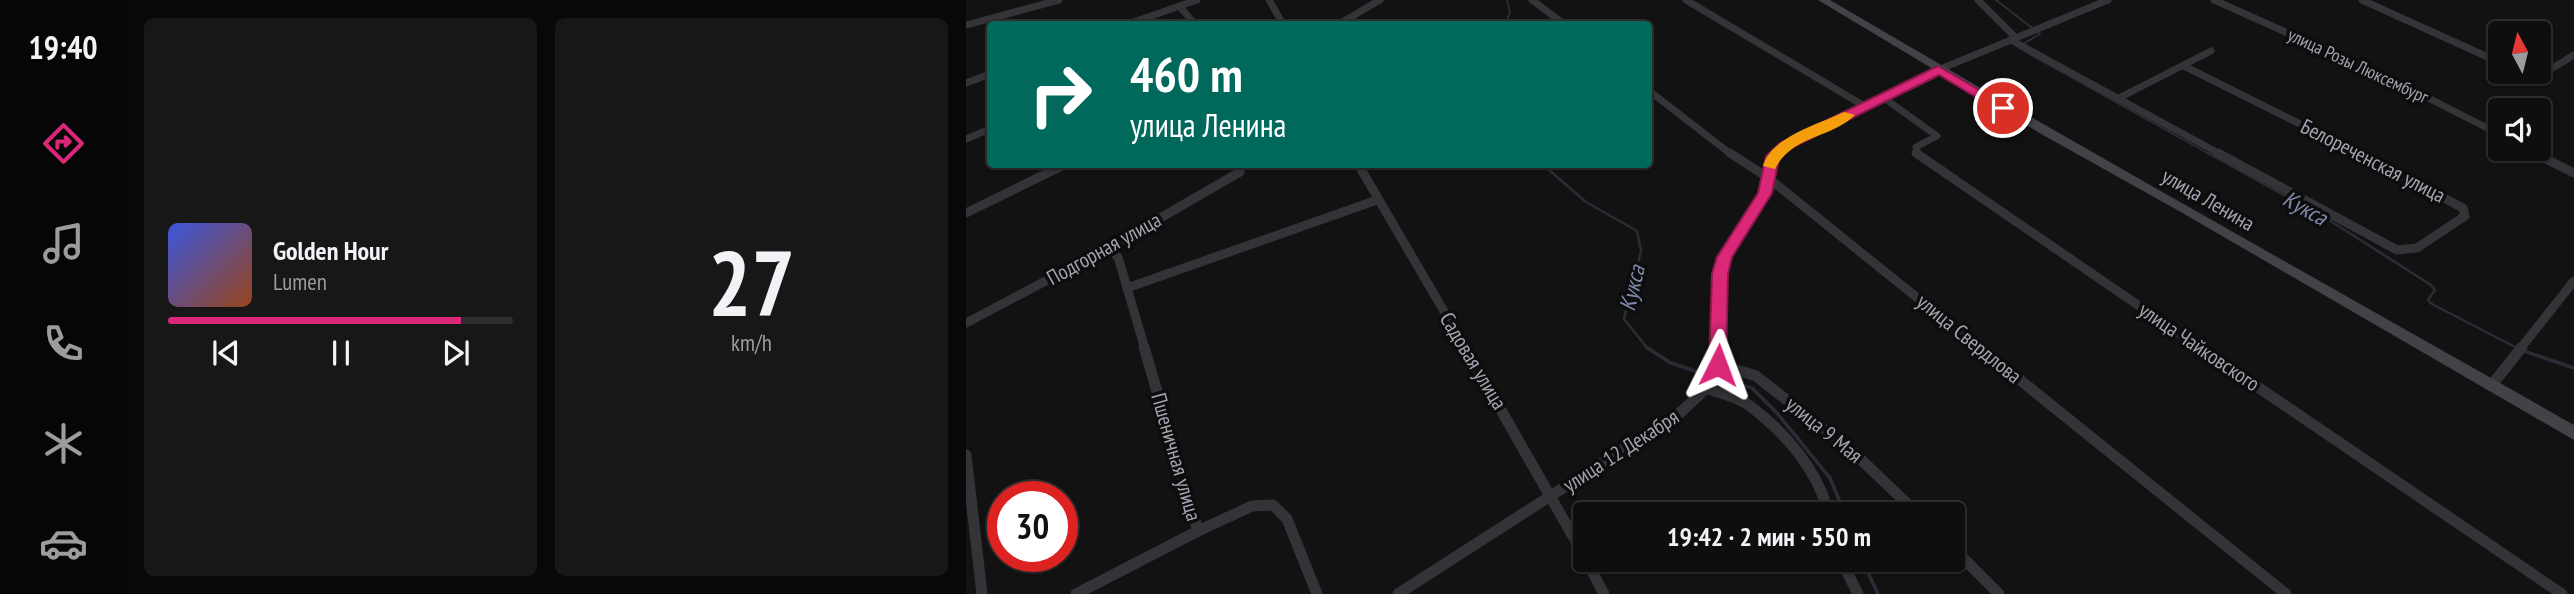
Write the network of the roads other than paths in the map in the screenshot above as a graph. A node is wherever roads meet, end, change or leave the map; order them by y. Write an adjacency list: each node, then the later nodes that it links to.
1 (1059, 0): 18 (street)
2 (1197, 0): 12 (street)
3 (1269, 0): 15 (street)
4 (1380, 0): 16 (street)
5 (1532, 0): 17 (street)
6 (1686, 0): 31 (street)
7 (1823, 0): 24 (street, улица Ленина)
8 (1978, 0): 19 (street)
9 (2108, 0): 19 (street)
10 (2214, 0): 32 (street, улица Розы Люксембург)
11 (2362, 0): 22 (street)
12 (1179, 6): 13 (street); 14 (street)
13 (1136, 21)
14 (1192, 21)
15 (1281, 21)
16 (1344, 21)
17 (1560, 21)
18 (966, 25)
19 (2013, 39): 24 (street); 30 (street, Белореченская улица)
20 (2211, 51): 23 (street)
21 (2574, 55): 25 (street)
22 (2488, 57)
23 (2184, 65): 30 (street); 30 (street, Белореченская улица)
24 (1938, 70): 29 (street); 48 (street, улица Ленина)
25 (2552, 70)
26 (987, 76): 27 (street)
27 (966, 83)
28 (1652, 93): 40 (street, улица Свердлова)
29 (1884, 98): 31 (street); 67 (street, улица Чайковского)
30 (2119, 98)
31 (1866, 107): 40 (street)
32 (2488, 128)
33 (987, 130): 34 (street)
34 (966, 139)
35 (2550, 161): 39 (street)
36 (1058, 168): 42 (street)
37 (1360, 168): 41 (street, Садовая улица)
38 (1240, 172): 43 (street, Подгорная улица)
39 (2574, 173)
40 (1767, 177): 47 (street); 66 (street, улица Свердлова)
41 (1377, 200): 45 (street); 51 (street, Садовая улица)
42 (966, 213)
43 (1108, 248): 45 (street, Пшеничная улица); 46 (street, Подгорная улица)
44 (2574, 281): 48 (street)
45 (1127, 288): 54 (street, Пшеничная улица)
46 (966, 323)
47 (1714, 377): 51 (street, улица 12 Декабря); 52 (street); 53 (street, улица 9 Мая)
48 (2491, 386): 49 (street, улица Ленина)
49 (2574, 433)
50 (966, 455): 59 (street)
51 (1552, 495): 55 (street, Садовая улица); 62 (street, улица 12 Декабря)
52 (1826, 502)
53 (1906, 502)
54 (1198, 531): 60 (street); 61 (street, Пшеничная улица)
55 (1573, 535)
56 (1965, 560): 65 (street)
57 (1593, 572): 63 (street, Садовая улица)
58 (1845, 572): 64 (street)
59 (982, 594)
60 (1076, 594)
61 (1317, 594)
62 (1398, 594)
63 (1604, 594)
64 (1858, 594)
65 (2000, 594)
66 (2286, 594)
67 (2562, 594)

